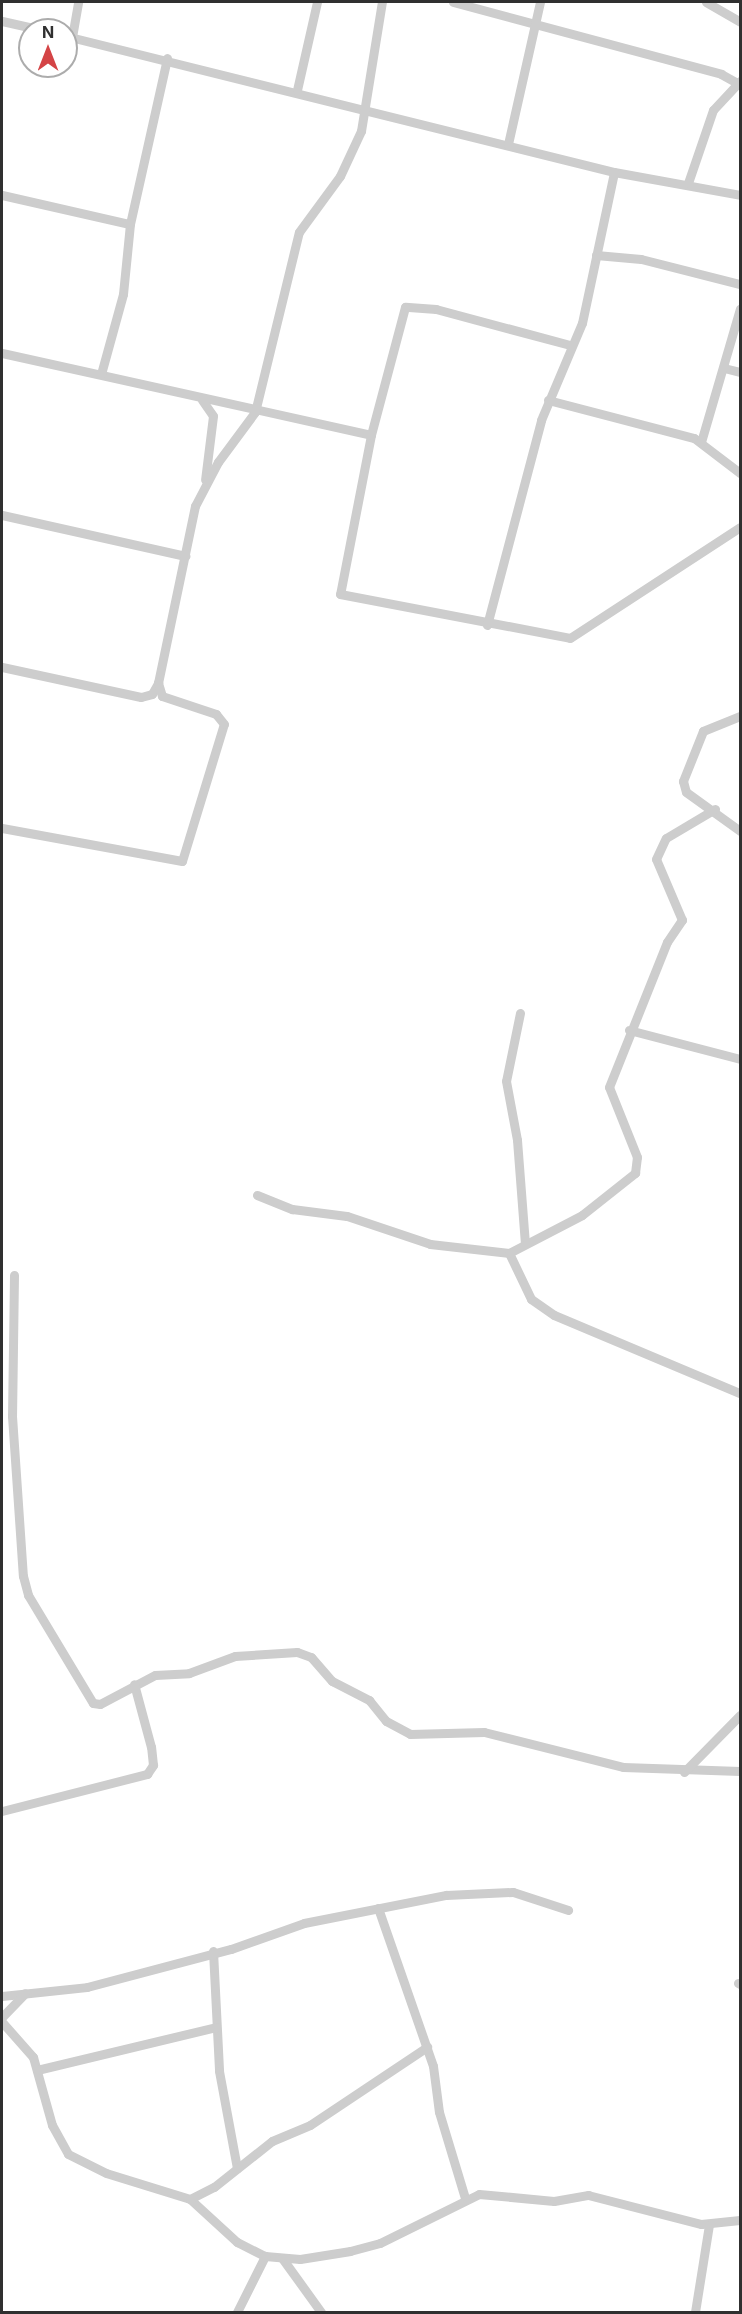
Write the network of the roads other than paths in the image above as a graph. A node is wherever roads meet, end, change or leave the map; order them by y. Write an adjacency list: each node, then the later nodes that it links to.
1 (78, 2): 7 (street)
2 (317, 2): 15 (street)
3 (382, 2): 16 (street)
4 (453, 2): 10 (street)
5 (540, 2): 10 (street)
6 (706, 2): 9 (street)
7 (74, 18)
8 (2, 21): 11 (street)
9 (741, 22)
10 (534, 24): 14 (street); 17 (street)
11 (18, 25)
12 (78, 38): 13 (street)
13 (167, 58): 15 (street); 22 (street)
14 (739, 82): 19 (street)
15 (297, 90): 16 (street)
16 (364, 107): 17 (street); 33 (street)
17 (508, 144): 18 (street)
18 (614, 172): 19 (street); 23 (street)
19 (688, 183): 21 (street)
20 (2, 195): 22 (street)
21 (741, 195)
22 (130, 224): 30 (street)
23 (596, 255): 24 (street); 26 (street)
24 (741, 284)
25 (741, 309): 28 (street)
26 (570, 345): 32 (street); 34 (street)
27 (2, 353): 30 (street)
28 (724, 368): 29 (street); 35 (street)
29 (741, 372)
30 (101, 374): 31 (street)
31 (202, 400): 33 (street); 37 (street)
32 (549, 400): 35 (street); 41 (street)
33 (255, 412): 34 (street); 37 (street)
34 (371, 435): 41 (street)
35 (701, 442): 36 (street)
36 (741, 473)
37 (204, 489): 40 (street)
38 (2, 515): 40 (street)
39 (741, 527): 41 (street)
40 (185, 556): 43 (street)
41 (488, 625)
42 (2, 667): 43 (street)
43 (158, 683): 46 (street)
44 (741, 716): 45 (street)
45 (715, 808): 47 (street); 49 (street)
46 (2, 828)
47 (741, 831)
48 (520, 1012): 52 (street)
49 (629, 1030): 50 (street); 52 (street)
50 (741, 1059)
51 (257, 1195): 53 (street)
52 (525, 1244): 53 (street)
53 (509, 1253): 55 (street)
54 (14, 1275): 56 (street)
55 (741, 1393)
56 (134, 1684): 59 (street); 60 (street)
57 (741, 1715): 59 (street)
58 (741, 1771): 59 (street)
59 (684, 1772)
60 (2, 1810)
61 (378, 1908): 62 (street); 63 (street); 69 (street)
62 (568, 1910)
63 (213, 1951): 64 (street); 68 (street)
64 (25, 1993): 65 (street); 66 (street)
65 (2, 1996)
66 (2, 2017)
67 (2, 2022): 70 (street)
68 (216, 2026): 70 (street); 71 (street)
69 (427, 2047): 71 (street); 72 (street)
70 (37, 2070): 73 (street)
71 (237, 2168): 73 (street)
72 (465, 2198): 75 (street); 77 (street)
73 (190, 2199): 76 (street)
74 (741, 2220): 75 (street)
75 (709, 2225): 80 (street)
76 (265, 2256): 77 (street); 78 (street)
77 (282, 2259): 79 (street)
78 (237, 2313)
79 (321, 2313)
80 (695, 2313)

